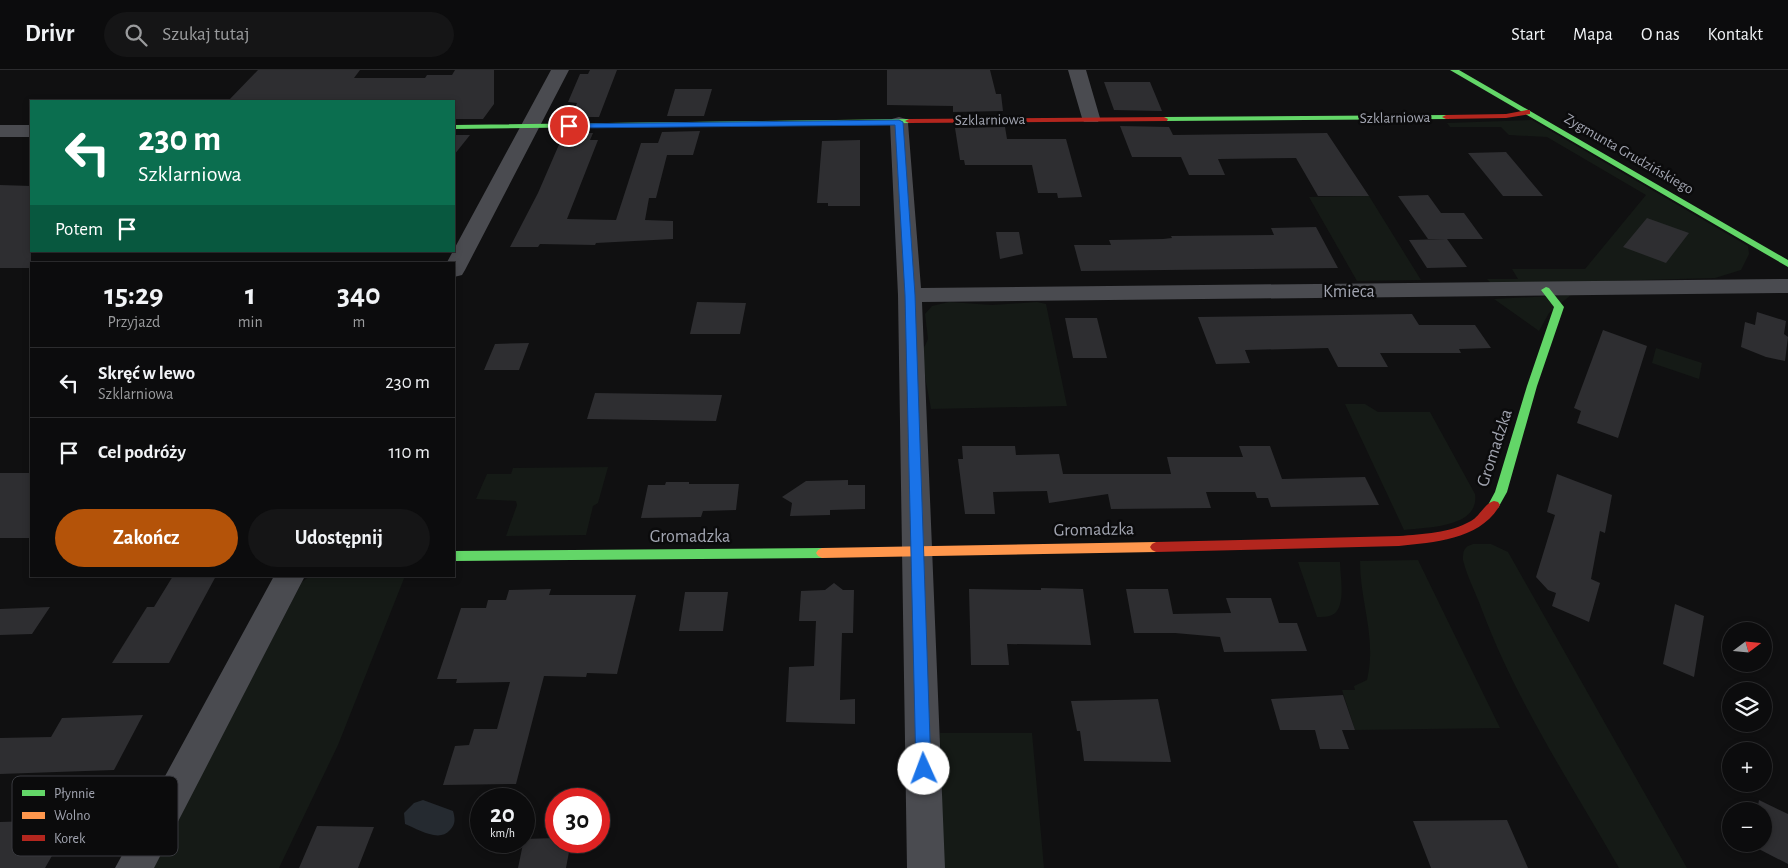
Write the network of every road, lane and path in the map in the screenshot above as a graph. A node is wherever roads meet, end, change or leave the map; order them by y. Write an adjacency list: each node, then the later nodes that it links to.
1 (560, 70): 8 (street)
2 (1077, 70): 5 (street)
3 (1454, 70): 4 (street, Zygmunta Grudzińskiego)
4 (1527, 112): 5 (street, Szklarniowa); 11 (street, Zygmunta Grudzińskiego)
5 (1091, 118): 6 (street, Szklarniowa)
6 (899, 122): 8 (street, Szklarniowa); 15 (street)
7 (455, 127): 8 (street, Szklarniowa)
8 (530, 127): 12 (street)
9 (30, 130): 10 (street)
10 (0, 131)
11 (1788, 264)
12 (455, 268)
13 (1788, 286): 14 (street, Kmieca)
14 (1546, 290): 15 (street, Kmieca); 16 (street, Gromadzka)
15 (910, 295): 16 (street)
16 (918, 552): 17 (street, Gromadzka); 22 (street)
17 (455, 556)
18 (289, 577): 19 (street)
19 (178, 786)
20 (140, 856): 21 (street)
21 (134, 868)
22 (926, 868)

